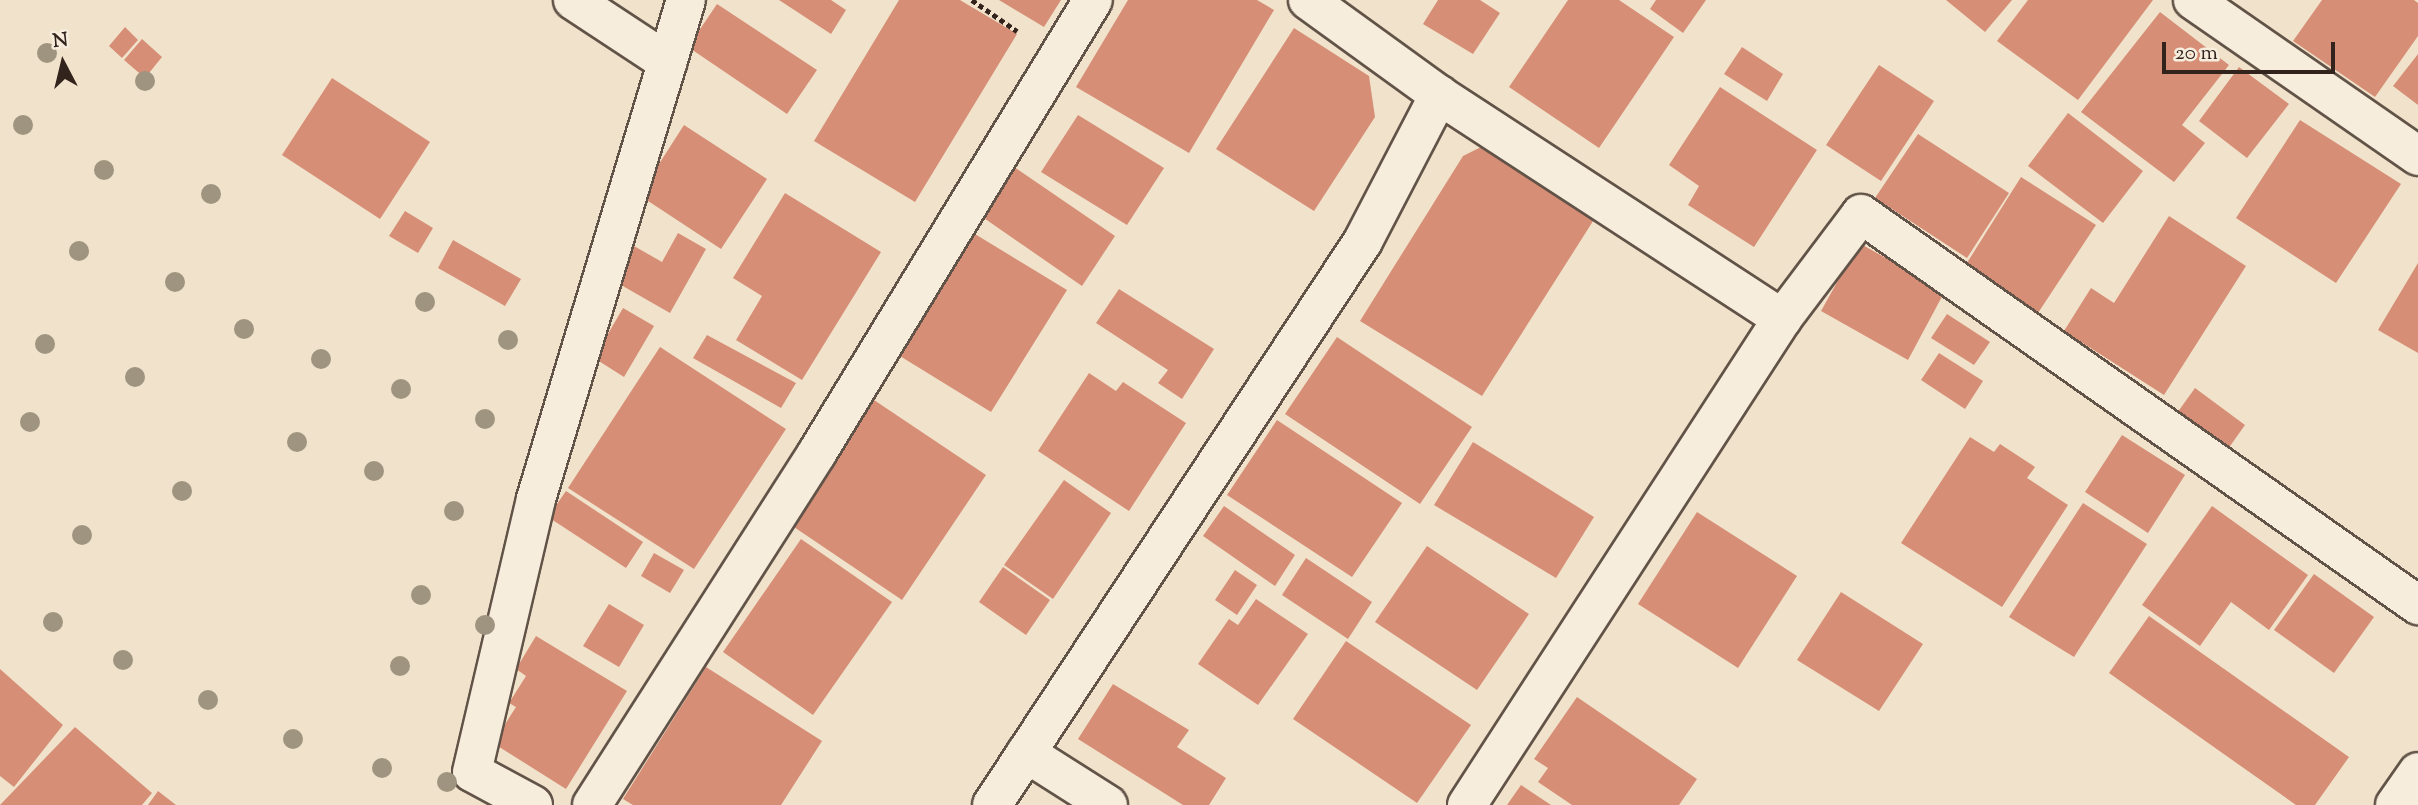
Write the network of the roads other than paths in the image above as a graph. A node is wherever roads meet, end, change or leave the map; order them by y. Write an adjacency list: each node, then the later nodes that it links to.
1 (573, 0): 6 (street)
2 (686, 0): 6 (street)
3 (1093, 0): 14 (street)
4 (1308, 0): 7 (street)
5 (2193, 0): 8 (street)
6 (667, 62): 13 (street)
7 (1440, 95): 9 (street); 11 (street)
8 (2418, 156)
9 (1782, 319): 10 (street); 17 (street)
10 (2418, 605)
11 (1026, 753): 15 (street); 16 (street)
12 (2418, 772): 18 (street)
13 (533, 805)
14 (593, 805)
15 (992, 805)
16 (1108, 805)
17 (1467, 805)
18 (2395, 805)

